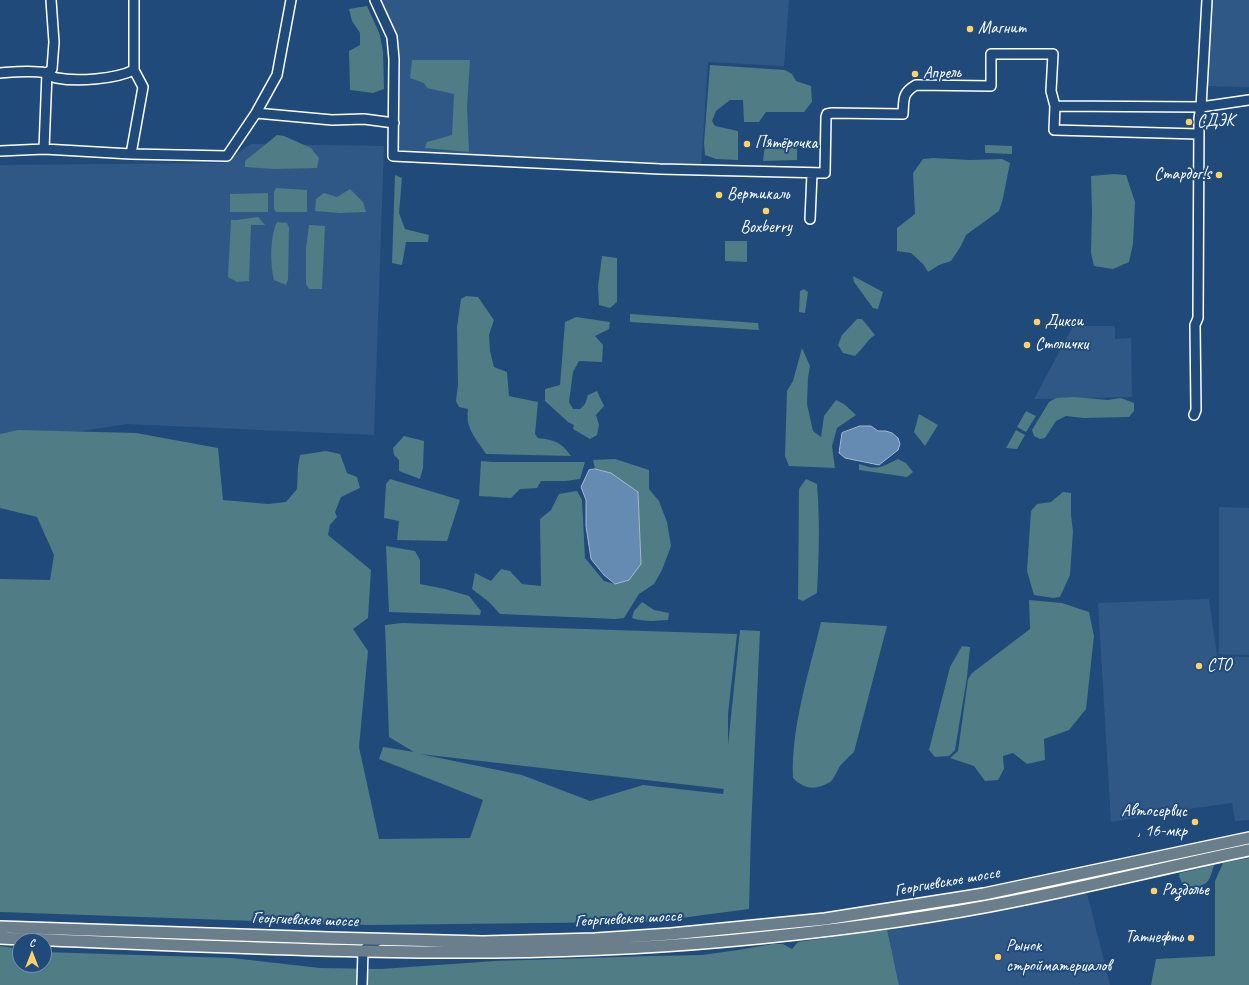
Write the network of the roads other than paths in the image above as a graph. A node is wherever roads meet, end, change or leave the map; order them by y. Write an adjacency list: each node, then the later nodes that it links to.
1 (51, 0): 8 (street)
2 (134, 0): 6 (street)
3 (291, 0): 12 (street)
4 (375, 0): 13 (street)
5 (1207, 0): 11 (street)
6 (134, 70): 8 (street); 17 (street)
7 (0, 73): 8 (street)
8 (47, 73): 15 (street)
9 (1249, 100): 11 (street)
10 (1055, 106): 11 (street); 14 (street); 18 (street)
11 (1200, 107): 14 (street)
12 (256, 113): 13 (street); 17 (street)
13 (394, 122): 18 (street)
14 (1198, 134): 20 (street)
15 (44, 149): 16 (street); 17 (street)
16 (0, 151)
17 (131, 154)
18 (812, 174): 19 (street)
19 (810, 219)
20 (1194, 415)
21 (1249, 838): 23 (main road, Георгиевское шоссе)
22 (1249, 850): 24 (main road, Георгиевское шоссе)
23 (1148, 860): 24 (street); 27 (main road, Георгиевское шоссе)
24 (1151, 872): 28 (main road, Георгиевское шоссе)
25 (0, 927): 27 (main road, Георгиевское шоссе)
26 (0, 938): 28 (main road, Георгиевское шоссе)
27 (381, 940): 28 (street)
28 (363, 951): 29 (street)
29 (362, 985)

